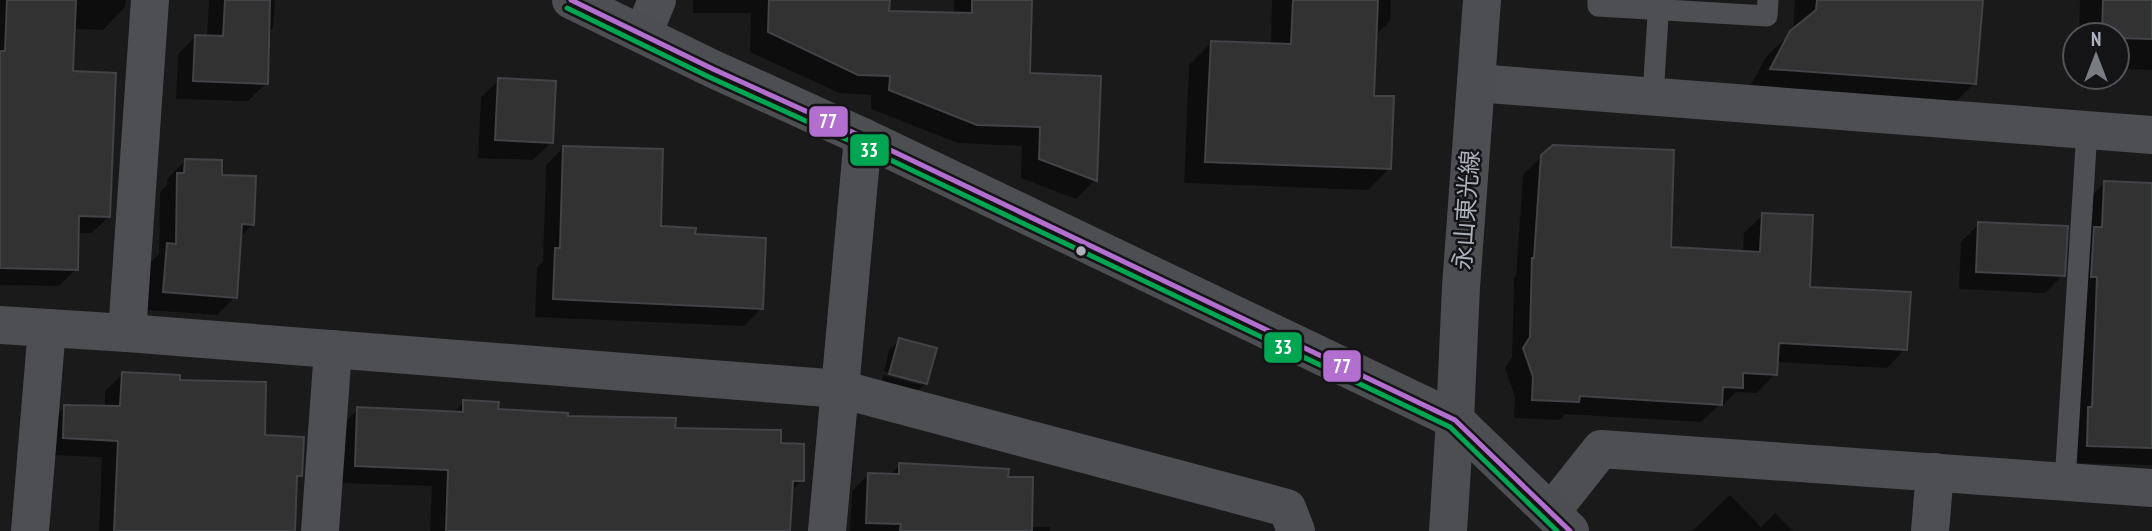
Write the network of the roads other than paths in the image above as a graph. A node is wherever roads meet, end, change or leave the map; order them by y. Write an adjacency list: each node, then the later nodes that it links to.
1 (150, 0): 15 (street)
2 (571, 0): 7 (street)
3 (1482, 0): 8 (street, 永山東光線)
4 (1598, 0): 6 (lane)
5 (1768, 0): 6 (lane)
6 (1659, 5): 9 (lane)
7 (650, 17): 12 (street)
8 (1476, 83): 9 (street); 18 (street, 永山東光線)
9 (1653, 96): 10 (street)
10 (2087, 130): 11 (street); 20 (lane)
11 (2152, 135)
12 (863, 137): 17 (street); 18 (street)
13 (0, 325): 14 (street)
14 (47, 328): 15 (street); 23 (street)
15 (127, 333): 16 (street)
16 (333, 349): 17 (street); 24 (street)
17 (840, 389): 25 (street); 26 (street)
18 (1455, 421): 22 (street); 27 (street, 永山東光線)
19 (1935, 472): 20 (street); 22 (street); 28 (street)
20 (2065, 482): 21 (street)
21 (2152, 488)
22 (1561, 521)
23 (30, 531)
24 (320, 531)
25 (827, 531)
26 (1296, 531)
27 (1448, 531)
28 (1930, 531)

